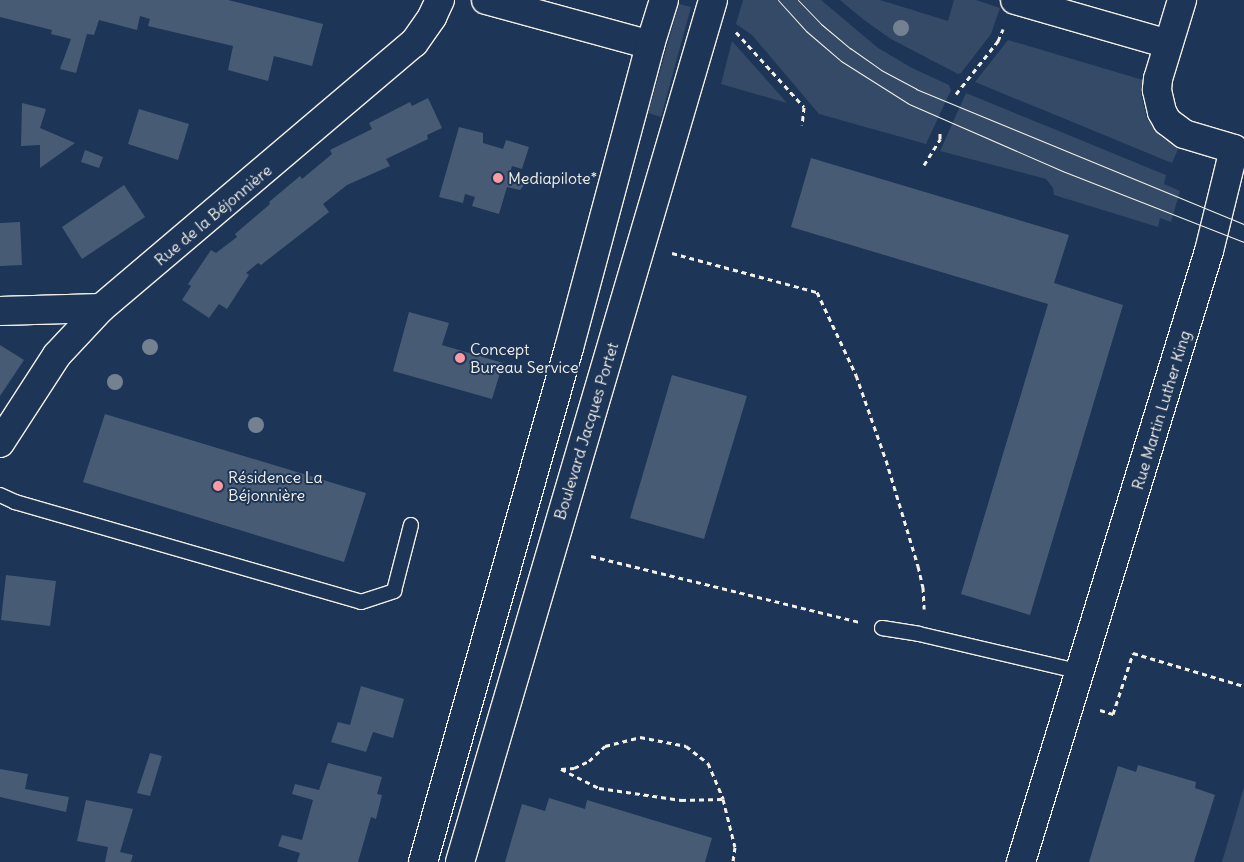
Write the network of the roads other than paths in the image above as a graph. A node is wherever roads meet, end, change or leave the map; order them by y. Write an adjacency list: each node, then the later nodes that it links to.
1 (440, 0): 10 (street, Rue de la Béjonnière)
2 (486, 0): 8 (street)
3 (664, 0): 8 (street)
4 (713, 0): 18 (street, Boulevard Jacques Portet)
5 (1014, 0): 7 (street)
6 (1182, 0): 7 (street, Rue Martin Luther King)
7 (1168, 44): 9 (street, Rue Martin Luther King)
8 (650, 45): 17 (street)
9 (1239, 150): 16 (street, Rue Martin Luther King)
10 (101, 308): 11 (street); 12 (street, Rue de la Béjonnière)
11 (0, 311)
12 (0, 443)
13 (0, 495): 14 (lane)
14 (411, 525)
15 (882, 628): 16 (lane)
16 (1081, 672): 19 (street, Rue Martin Luther King)
17 (423, 862)
18 (460, 862)
19 (1021, 862)

